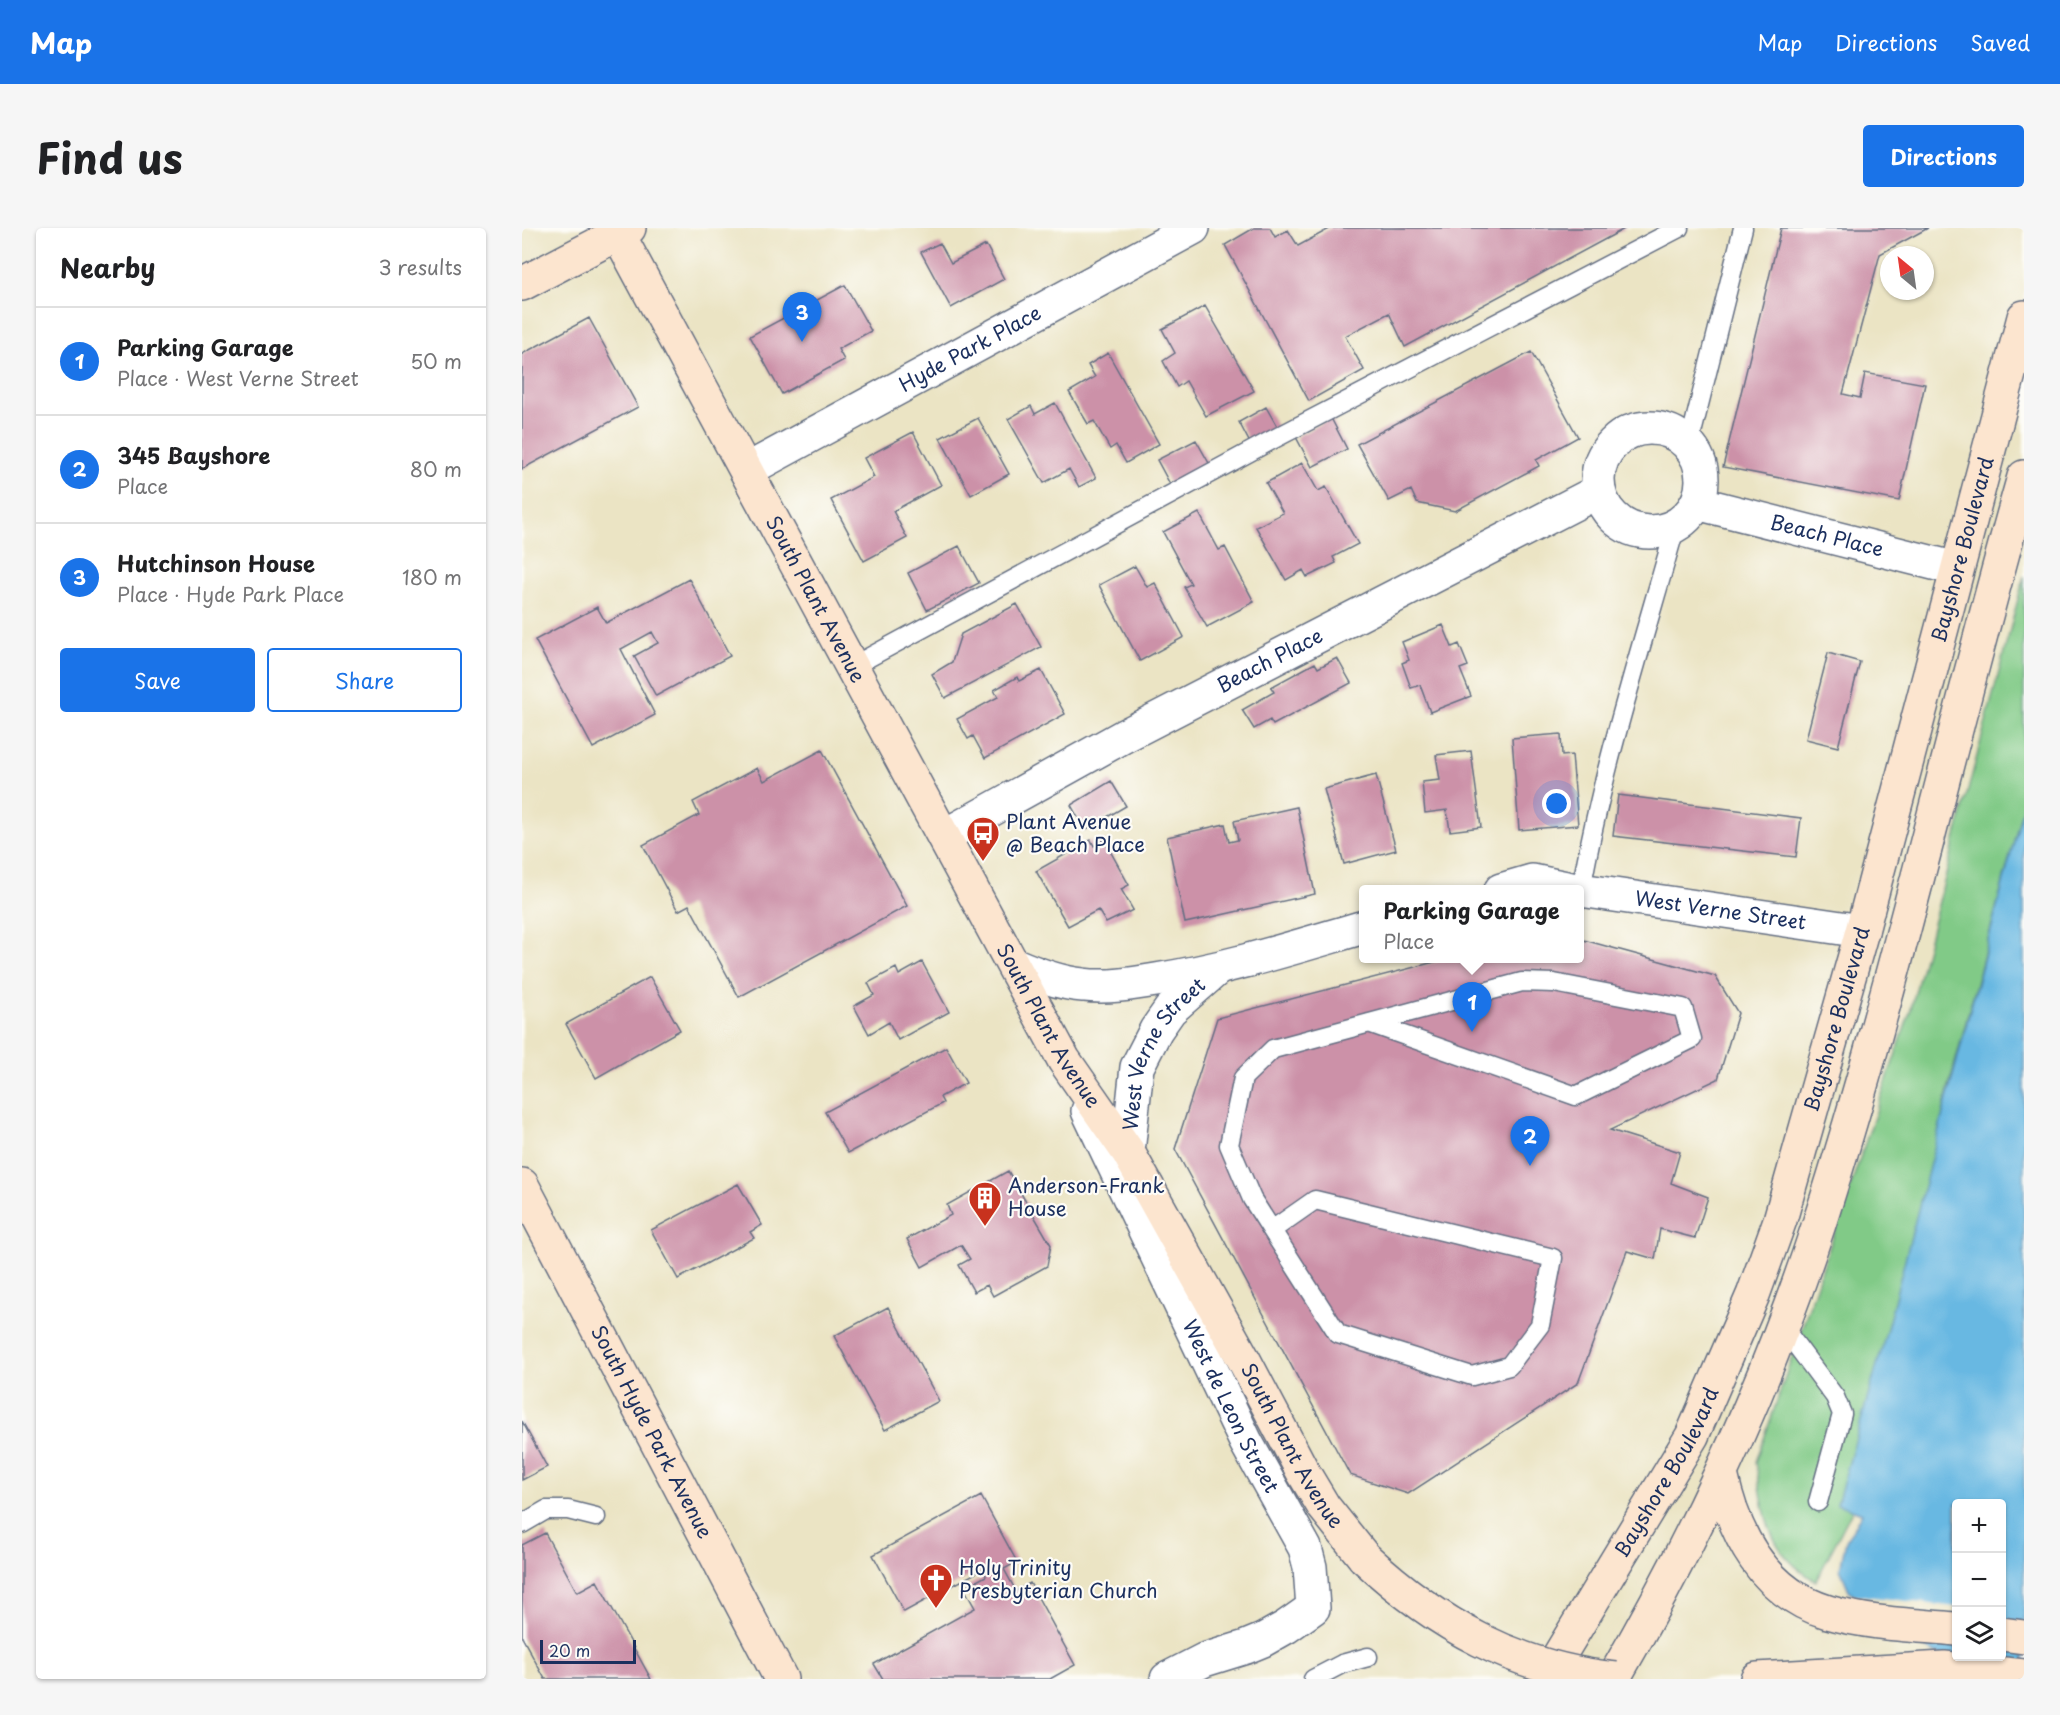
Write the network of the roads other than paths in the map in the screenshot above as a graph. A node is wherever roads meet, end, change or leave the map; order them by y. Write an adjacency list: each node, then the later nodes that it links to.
1 (1680, 228): 14 (lane)
2 (1743, 228): 7 (lane)
3 (621, 230): 5 (street); 8 (street, South Plant Avenue)
4 (1182, 231): 8 (street, Hyde Park Place)
5 (522, 284)
6 (2024, 317): 13 (street, Bayshore Boulevard)
7 (1689, 445): 10 (street); 11 (street)
8 (747, 470): 14 (street, South Plant Avenue)
9 (2024, 477): 29 (street, Bayshore Boulevard)
10 (1599, 491): 12 (street); 15 (street, Beach Place)
11 (1697, 503): 12 (street); 13 (street, Beach Place)
12 (1674, 526): 18 (lane)
13 (1957, 569): 21 (street, Bayshore Boulevard)
14 (853, 666): 15 (street, South Plant Avenue)
15 (944, 836): 22 (street, South Plant Avenue)
16 (1518, 885): 17 (street, West Verne Street)
17 (1553, 885)
18 (1580, 885)
19 (1584, 891): 21 (street, West Verne Street)
20 (1359, 928): 23 (street, West Verne Street)
21 (1862, 931): 42 (street, Bayshore Boulevard)
22 (1013, 964): 23 (street, West Verne Street); 25 (street, South Plant Avenue)
23 (1219, 968): 26 (street, West Verne Street)
24 (1369, 1023): 24 (lane); 28 (lane)
25 (1064, 1060): 26 (street, South Plant Avenue); 38 (street, West de Leon Street)
26 (1128, 1152): 43 (street, South Plant Avenue, bridge)
27 (522, 1185): 40 (street, South Hyde Park Avenue)
28 (1272, 1230): 28 (lane)
29 (1782, 1326): 30 (street, Bayshore Boulevard); 31 (lane)
30 (1721, 1474): 34 (street); 43 (street, Bayshore Boulevard)
31 (1818, 1502)
32 (596, 1517): 33 (lane)
33 (522, 1524)
34 (1952, 1629)
35 (2006, 1635): 36 (street)
36 (2024, 1637)
37 (1368, 1657): 41 (lane)
38 (1179, 1672)
39 (2024, 1676): 44 (street)
40 (781, 1679)
41 (1313, 1679)
42 (1545, 1679)
43 (1615, 1679)
44 (1757, 1679)

